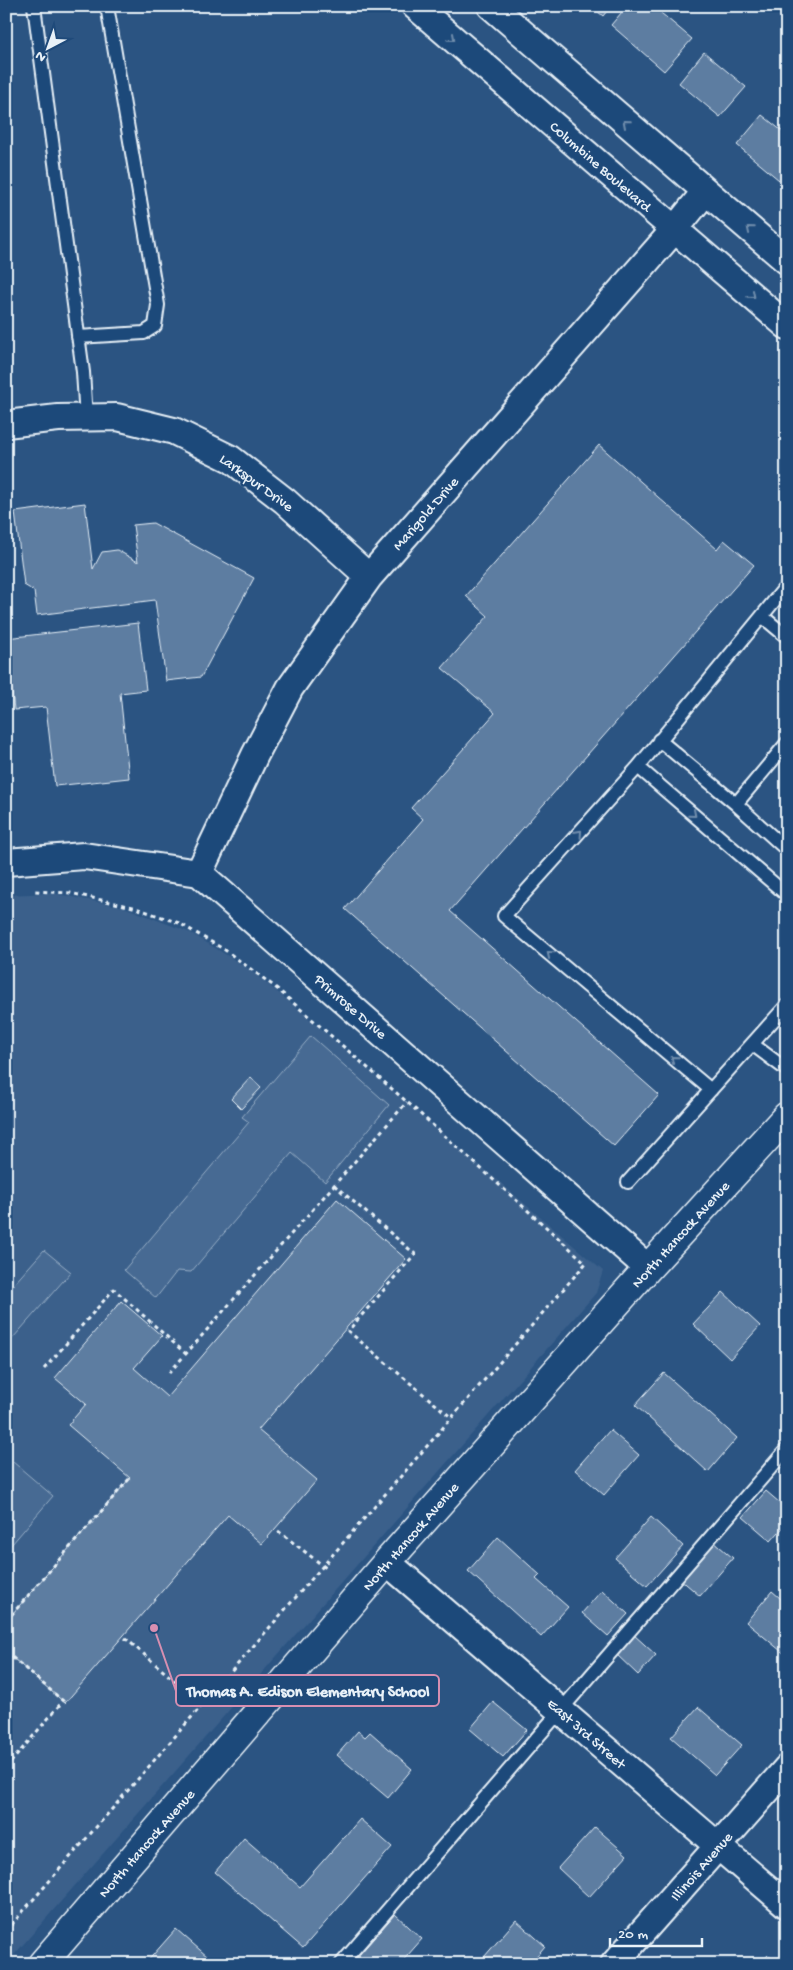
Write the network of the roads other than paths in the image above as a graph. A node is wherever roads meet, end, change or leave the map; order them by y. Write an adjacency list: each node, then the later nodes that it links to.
1 (34, 6): 9 (lane)
2 (107, 6): 9 (lane)
3 (415, 6): 6 (street, Columbine Boulevard, one-way to 6)
4 (491, 6): 5 (street, one-way to 4)
5 (705, 192): 6 (street, Marigold Drive); 7 (street, one-way to 5)
6 (675, 229): 8 (street, Columbine Boulevard, one-way to 8); 12 (street, Marigold Drive)
7 (787, 261)
8 (787, 326)
9 (78, 337): 10 (lane)
10 (86, 418): 11 (street, Larkspur Drive); 12 (street, Larkspur Drive)
11 (6, 424)
12 (369, 577): 22 (street, Marigold Drive)
13 (787, 585): 14 (lane)
14 (762, 616): 15 (lane); 16 (lane)
15 (787, 637)
16 (660, 740): 18 (lane); 19 (lane)
17 (787, 743): 19 (lane)
18 (638, 766): 23 (lane, one-way to 23); 27 (lane, one-way to 18)
19 (736, 804): 20 (lane)
20 (787, 850)
21 (6, 862): 22 (street)
22 (199, 872): 30 (street, Primrose Drive)
23 (787, 895)
24 (787, 1005): 25 (lane)
25 (752, 1044): 26 (lane); 27 (lane)
26 (787, 1070)
27 (712, 1090): 29 (lane)
28 (787, 1116): 30 (street, North Hancock Avenue)
29 (628, 1182)
30 (648, 1268): 32 (street, North Hancock Avenue)
31 (787, 1450): 33 (lane)
32 (387, 1562): 33 (street, East 3rd Street); 37 (street, North Hancock Avenue)
33 (561, 1711): 35 (street, East 3rd Street); 38 (lane)
34 (787, 1768): 35 (street, Illinois Avenue)
35 (718, 1846): 36 (street, East 3rd Street); 39 (street, Illinois Avenue)
36 (787, 1905)
37 (42, 1964)
38 (341, 1964)
39 (614, 1964)

